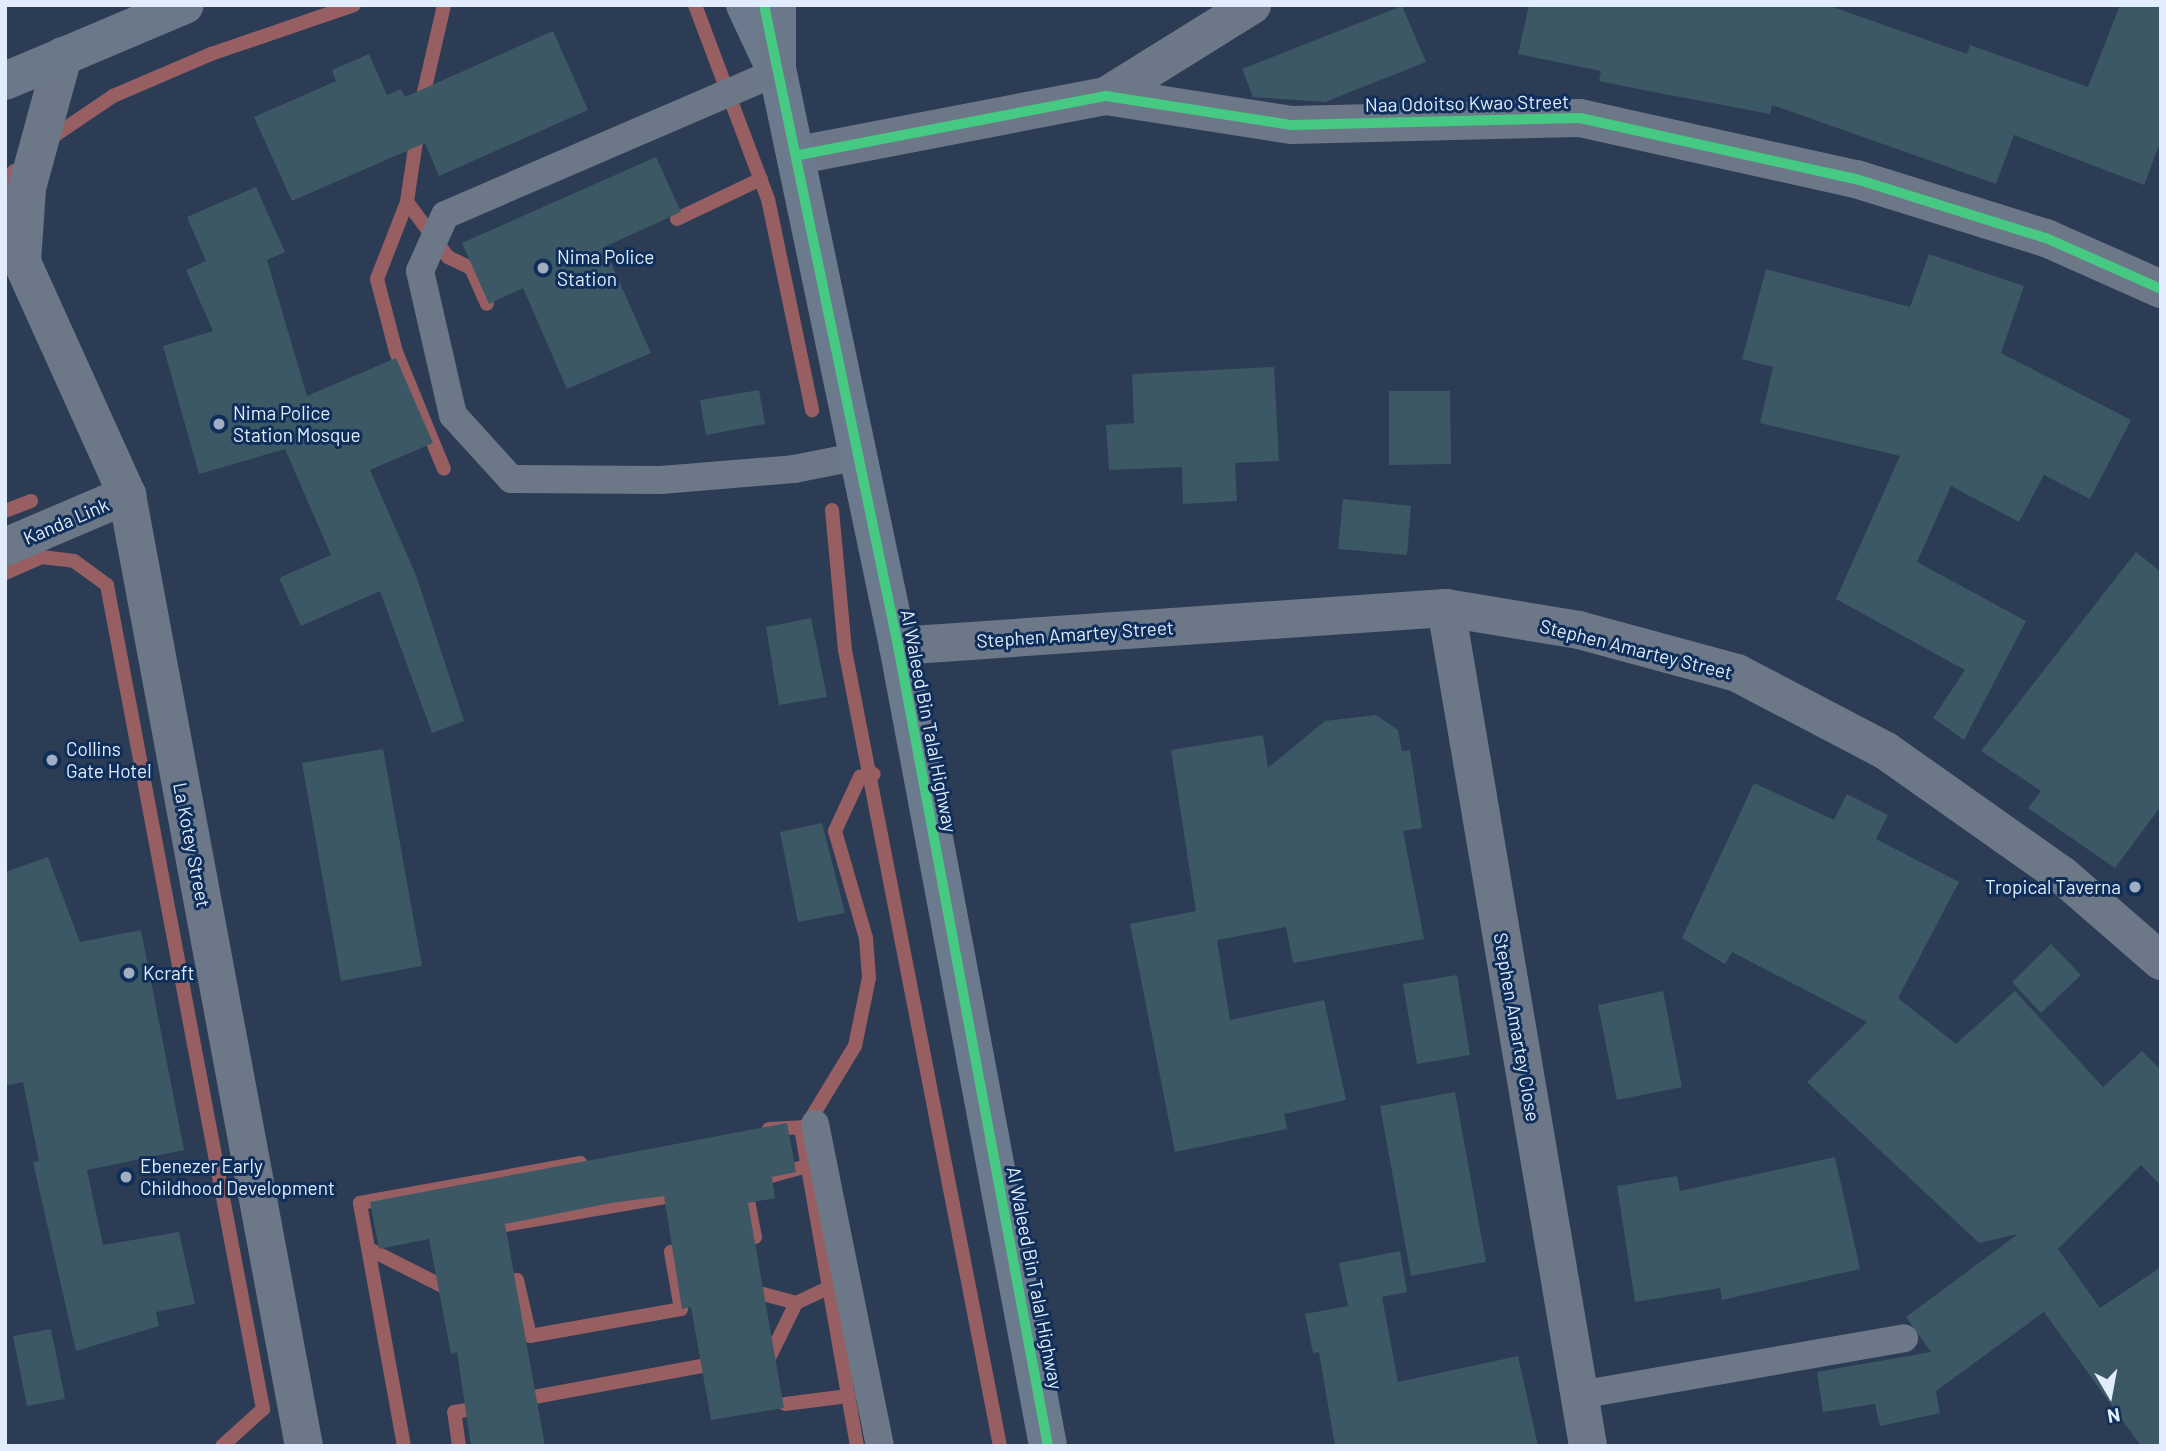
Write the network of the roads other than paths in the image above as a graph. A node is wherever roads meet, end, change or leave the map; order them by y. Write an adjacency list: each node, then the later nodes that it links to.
1 (185, 5): 6 (main road)
2 (745, 5): 7 (street, Al Waleed Bin Talal Highway)
3 (764, 5): 7 (street, Al Waleed Bin Talal Highway)
4 (777, 5): 7 (main road)
5 (1252, 5): 9 (street)
6 (62, 56): 8 (main road); 11 (street, La Kotey Street)
7 (777, 72): 10 (street, Al Waleed Bin Talal Highway); 13 (lane)
8 (5, 81)
9 (1106, 96): 10 (street, Naa Odoitso Kwao Street); 12 (street, Naa Odoitso Kwao Street)
10 (799, 155): 13 (street, Al Waleed Bin Talal Highway)
11 (14, 255): 14 (street, La Kotey Street)
12 (2161, 289)
13 (860, 456): 17 (street, Al Waleed Bin Talal Highway)
14 (127, 495): 15 (street, Kanda Link); 22 (street, La Kotey Street)
15 (5, 547)
16 (1446, 608): 17 (street, Stephen Amartey Street); 18 (street, Stephen Amartey Street); 21 (street, Stephen Amartey Close)
17 (898, 646): 24 (street, Al Waleed Bin Talal Highway)
18 (2161, 961)
19 (815, 1124): 23 (lane)
20 (1904, 1338): 21 (lane)
21 (1579, 1395): 25 (street, Stephen Amartey Close)
22 (304, 1446)
23 (880, 1446)
24 (1048, 1446)
25 (1588, 1446)

